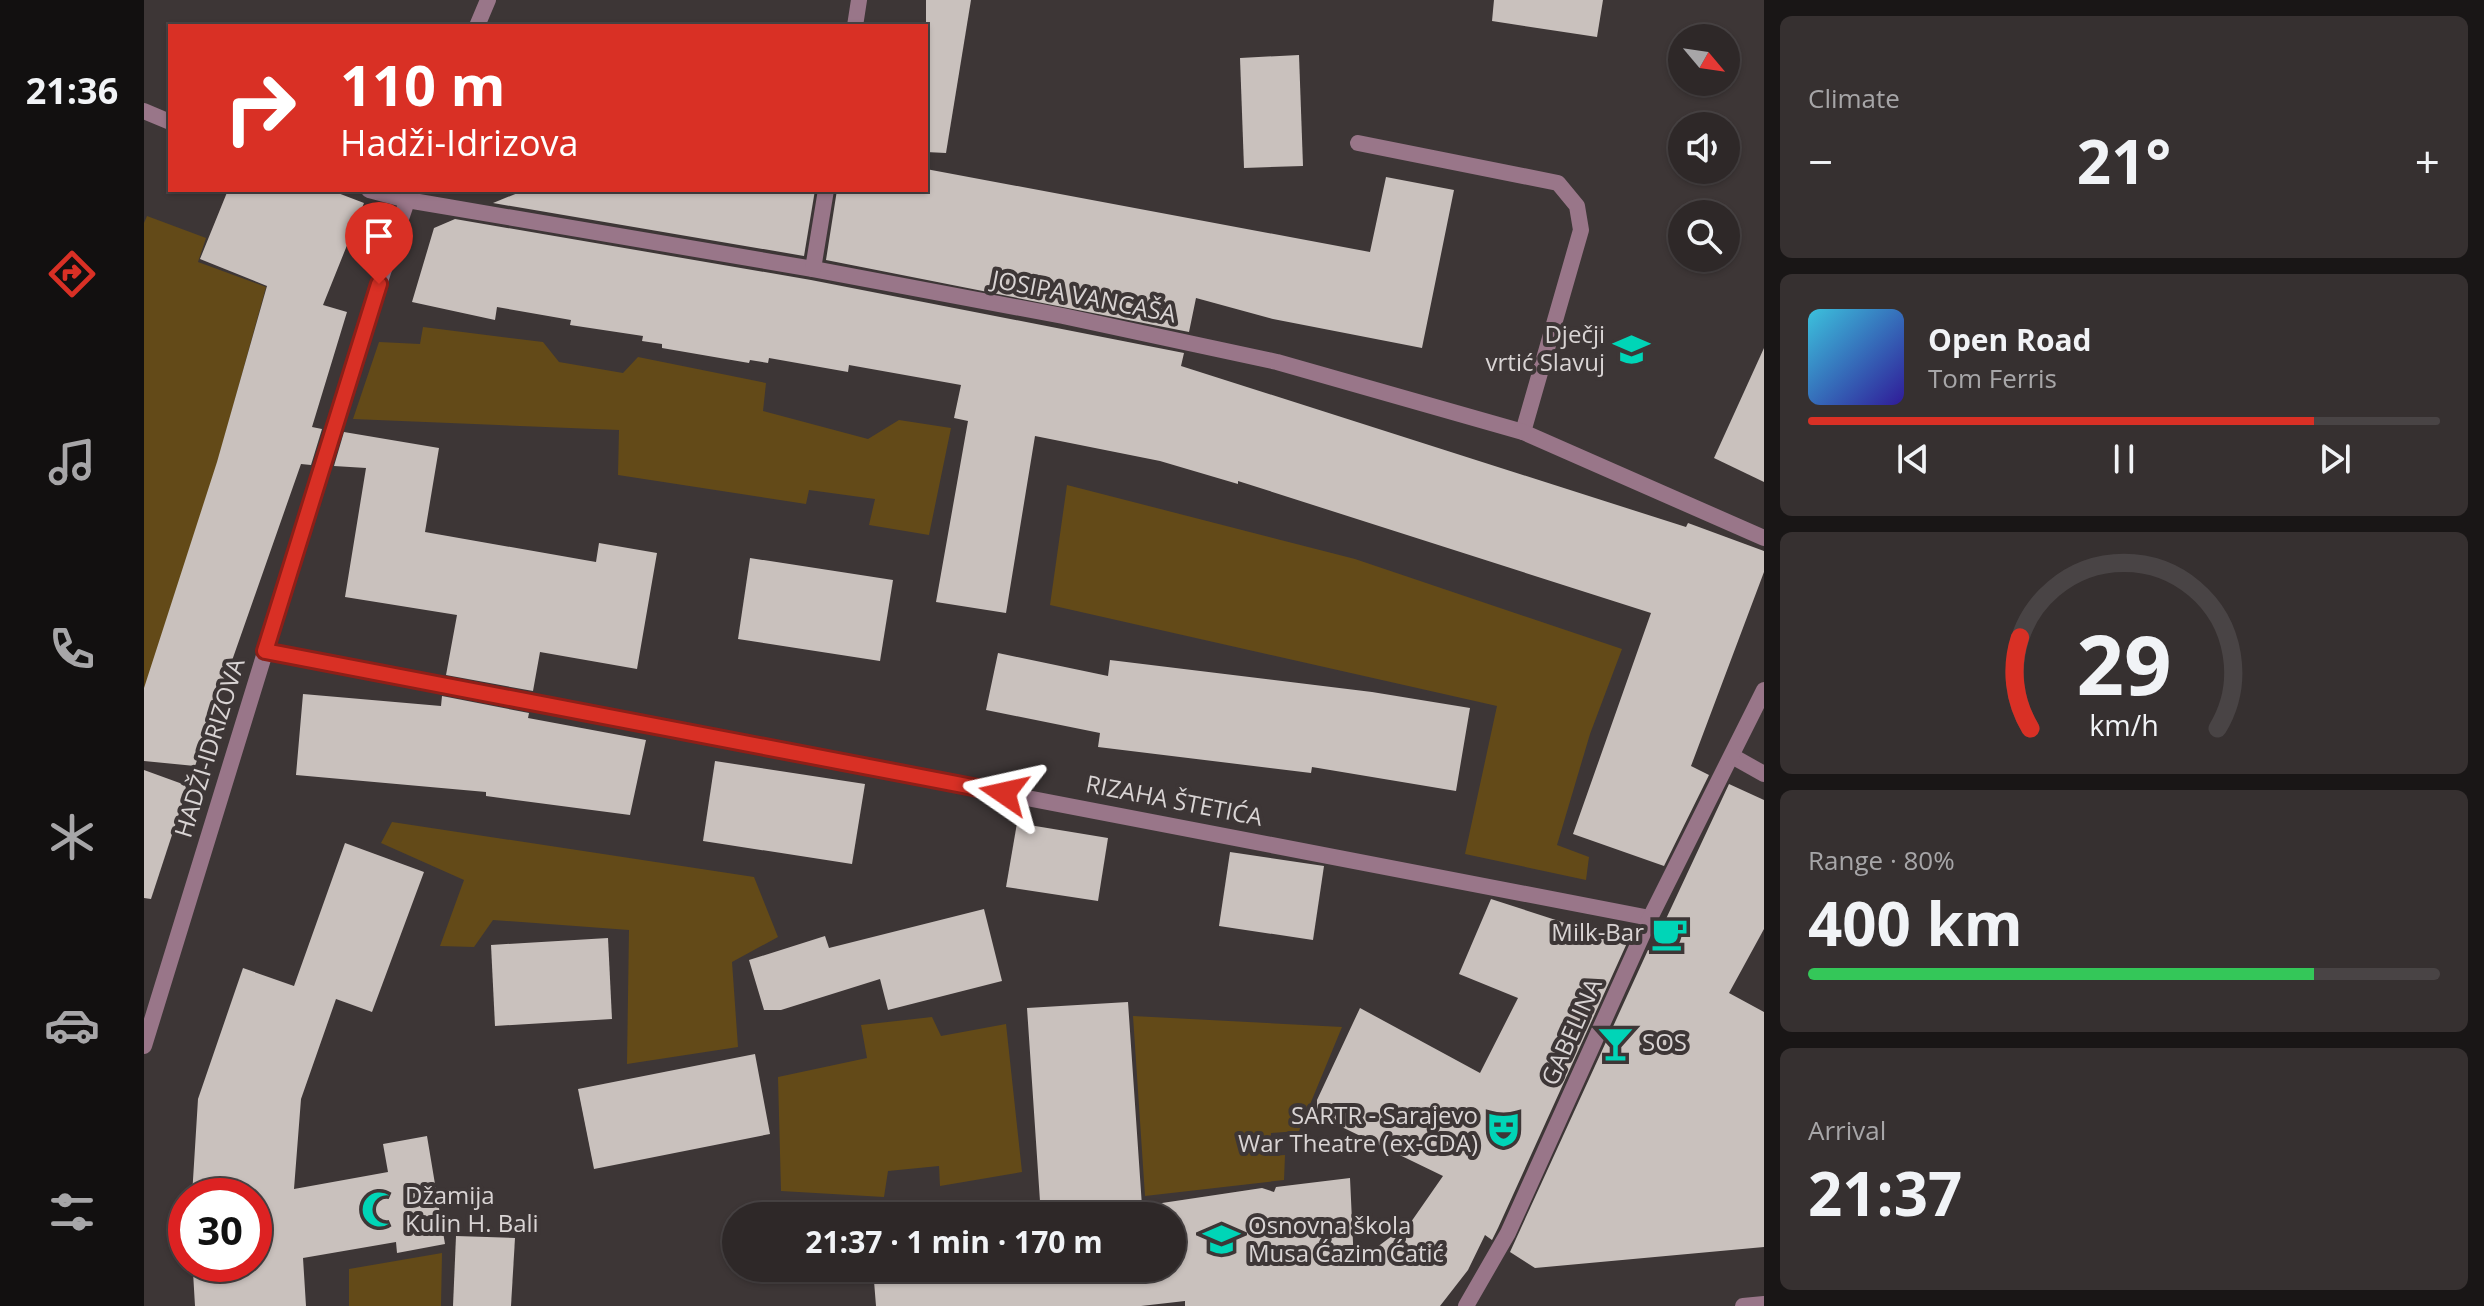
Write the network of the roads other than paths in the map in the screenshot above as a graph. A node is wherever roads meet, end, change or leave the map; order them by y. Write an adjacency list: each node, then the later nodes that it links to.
1 (488, 0): 3 (street)
2 (859, 0): 4 (street)
3 (478, 24)
4 (855, 24)
5 (144, 111): 6 (street)
6 (168, 121)
7 (1358, 143): 12 (street)
8 (385, 192): 10 (street, JOSIPA VANCAŠA)
9 (826, 192): 11 (street)
10 (409, 195): 11 (street, JOSIPA VANCAŠA); 14 (street, HADŽI-IDRIZOVA)
11 (813, 269): 12 (street, JOSIPA VANCAŠA)
12 (1523, 432): 13 (street, JOSIPA VANCAŠA)
13 (1764, 538)
14 (265, 651): 18 (street, RIZAHA ŠTETIĆA); 19 (street, HADŽI-IDRIZOVA)
15 (1764, 690): 16 (street, GABELINA)
16 (1732, 756): 17 (street); 18 (street, GABELINA)
17 (1764, 774)
18 (1650, 918): 21 (street, GABELINA)
19 (144, 1046)
20 (1764, 1304): 22 (street)
21 (1466, 1306)
22 (1743, 1306)

